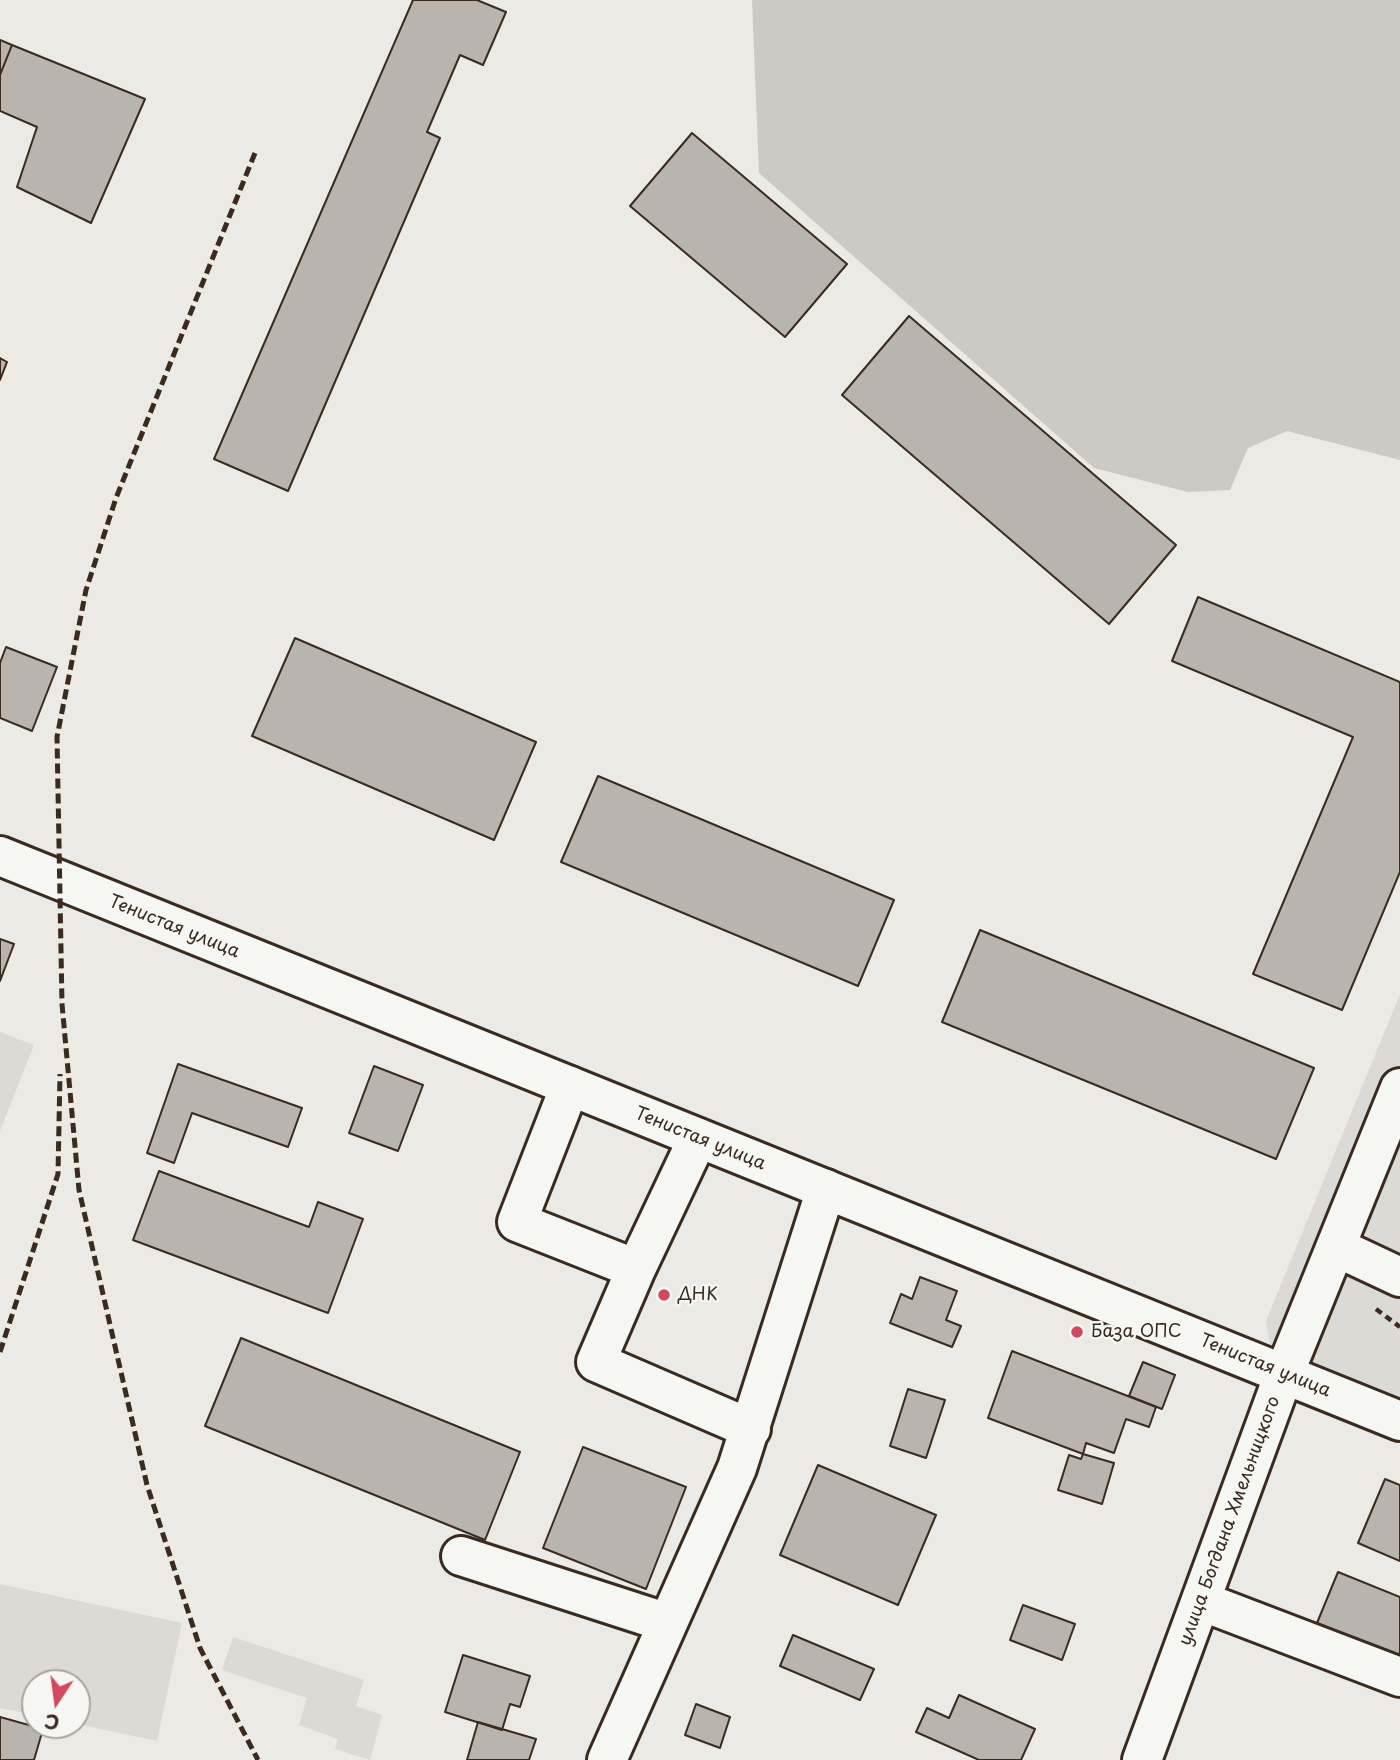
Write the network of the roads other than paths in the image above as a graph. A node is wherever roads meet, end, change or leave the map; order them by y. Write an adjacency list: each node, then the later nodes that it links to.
1 (0, 856): 2 (main road, Тенистая улица)
2 (570, 1086): 4 (main road, Тенистая улица); 7 (main road)
3 (1400, 1088): 6 (main road, улица Богдана Хмельницкого)
4 (698, 1138): 5 (main road, Тенистая улица); 7 (main road)
5 (826, 1189): 9 (main road, Тенистая улица); 11 (main road)
6 (1336, 1247): 8 (main road); 9 (main road, улица Богдана Хмельницкого)
7 (636, 1269): 11 (main road)
8 (1400, 1278)
9 (1284, 1374): 10 (main road, Тенистая улица); 13 (main road, улица Богдана Хмельницкого)
10 (1400, 1421)
11 (751, 1429): 14 (main road)
12 (461, 1556): 14 (main road)
13 (1201, 1601): 15 (main road); 17 (main road, улица Богдана Хмельницкого)
14 (668, 1623): 16 (main road)
15 (1400, 1677)
16 (607, 1760)
17 (1142, 1760)

